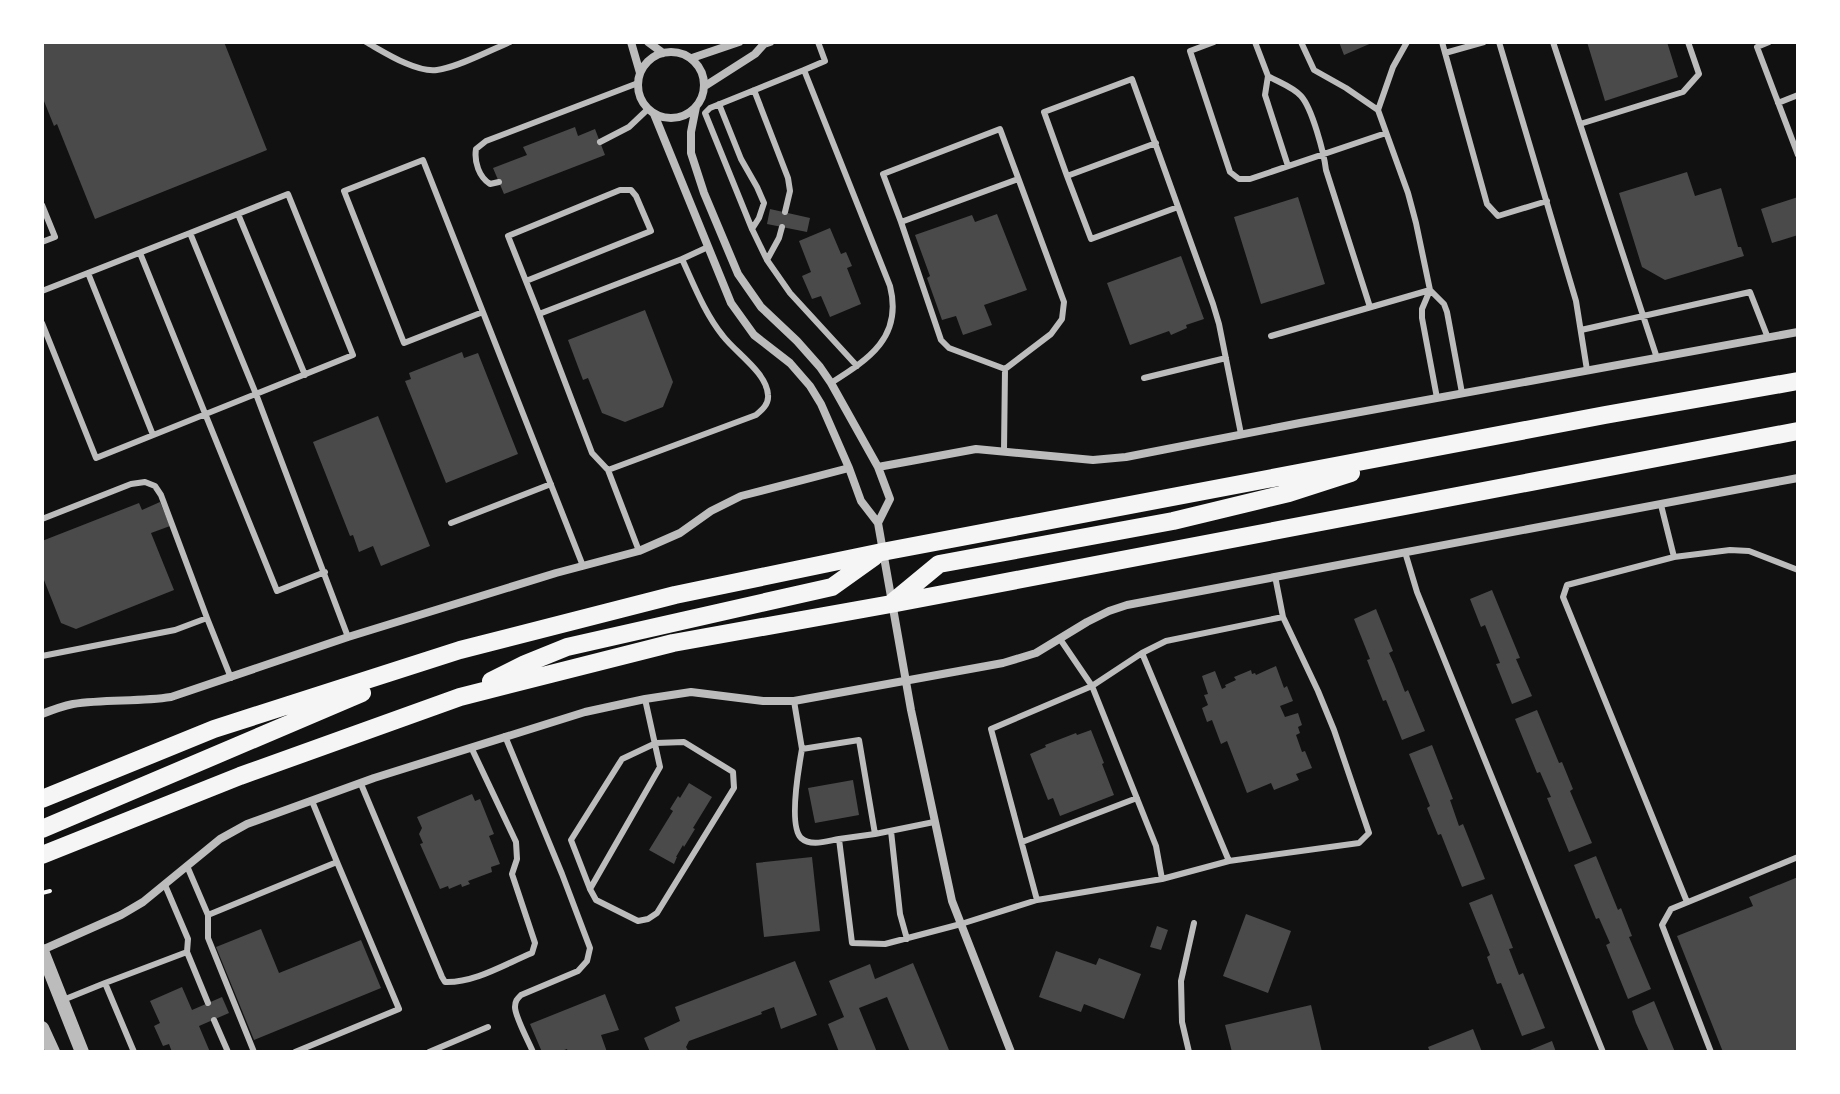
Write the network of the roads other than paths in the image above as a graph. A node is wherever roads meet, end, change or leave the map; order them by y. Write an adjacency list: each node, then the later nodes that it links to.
1 (366, 42): 2 (lane)
2 (510, 42)
3 (631, 42): 22 (street)
4 (648, 42): 18 (street)
5 (739, 42): 20 (street)
6 (818, 42): 21 (lane)
7 (1214, 42): 39 (lane)
8 (1255, 42): 23 (lane)
9 (1301, 42): 31 (lane)
10 (1407, 42): 31 (lane)
11 (1442, 42): 19 (lane)
12 (1484, 42): 19 (lane)
13 (1499, 42): 43 (lane)
14 (1553, 42): 33 (lane)
15 (1688, 42): 33 (lane)
16 (1769, 42): 28 (lane)
17 (763, 43): 25 (street)
18 (663, 53): 20 (street); 22 (street)
19 (1445, 53): 43 (lane)
20 (692, 58): 25 (street)
21 (804, 70): 26 (lane); 72 (lane)
22 (640, 73): 24 (street)
23 (1268, 76): 38 (lane); 39 (lane)
24 (638, 83): 32 (street); 42 (lane)
25 (705, 86): 30 (street)
26 (754, 90): 29 (lane); 46 (lane)
27 (1798, 95): 28 (lane)
28 (1778, 103): 37 (lane)
29 (719, 104): 50 (lane); 50 (lane)
30 (696, 107): 32 (street); 78 (street)
31 (1378, 110): 34 (lane)
32 (651, 112): 35 (lane); 53 (street)
33 (1580, 124): 64 (lane)
34 (1386, 133): 38 (lane); 59 (lane)
35 (600, 142)
36 (1156, 143): 40 (lane); 40 (lane); 45 (lane)
37 (1797, 152)
38 (1324, 154): 39 (lane); 61 (lane)
39 (1288, 166)
40 (1067, 176): 45 (lane)
41 (1018, 179): 48 (lane); 48 (lane); 73 (lane)
42 (499, 182)
43 (1547, 201): 66 (lane)
44 (42, 205): 52 (lane)
45 (1178, 207): 70 (lane)
46 (785, 212)
47 (238, 214): 51 (lane); 75 (lane); 75 (lane)
48 (901, 222): 73 (lane)
49 (782, 227): 56 (lane)
50 (752, 229): 56 (lane)
51 (190, 233): 54 (lane); 80 (lane)
52 (42, 242)
53 (708, 247): 55 (lane); 89 (street)
54 (140, 253): 57 (lane); 82 (lane)
55 (682, 259): 63 (lane); 90 (lane)
56 (767, 260): 72 (lane)
57 (88, 273): 60 (lane); 85 (lane)
58 (526, 281): 58 (lane); 63 (lane)
59 (1430, 290): 61 (lane); 79 (lane); 81 (lane)
60 (42, 291)
61 (1370, 307): 68 (lane)
62 (483, 312): 62 (lane); 92 (lane)
63 (539, 314): 90 (lane)
64 (1644, 317): 66 (lane); 69 (lane); 71 (lane)
65 (42, 323): 85 (lane)
66 (1581, 330): 74 (lane)
67 (1798, 332): 69 (street)
68 (1271, 336)
69 (1768, 338): 71 (street)
70 (1226, 358): 76 (lane); 84 (lane)
71 (1657, 358): 74 (street)
72 (857, 366): 78 (lane)
73 (1005, 369): 86 (lane)
74 (1587, 370): 79 (street)
75 (305, 375): 80 (lane)
76 (1144, 378)
77 (1798, 381): 87 (main road)
78 (831, 383): 88 (street)
79 (1462, 393): 81 (street)
80 (256, 394): 82 (lane); 103 (lane)
81 (1437, 398): 84 (street)
82 (206, 414): 85 (lane); 103 (lane)
83 (1798, 431): 105 (main road)
84 (1241, 434): 86 (street)
85 (153, 435)
86 (1004, 451): 88 (street)
87 (1414, 451): 98 (main road); 105 (main road)
88 (878, 467): 96 (street)
89 (849, 468): 96 (street); 97 (street)
90 (608, 470): 97 (lane)
91 (1798, 478): 93 (street)
92 (551, 484): 95 (lane); 101 (lane)
93 (1661, 505): 99 (street); 100 (lane)
94 (42, 519): 107 (lane)
95 (451, 523)
96 (878, 523): 98 (street)
97 (639, 551): 101 (street)
98 (882, 552): 105 (street); 110 (main road); 116 (main road)
99 (1405, 552): 104 (street); 166 (lane)
100 (1674, 557): 102 (lane); 143 (lane)
101 (583, 566): 108 (street)
102 (1798, 570)
103 (325, 572): 108 (lane)
104 (1275, 576): 106 (lane); 109 (street)
105 (891, 604): 114 (street); 116 (main road)
106 (1283, 617): 111 (lane); 136 (lane)
107 (207, 618): 112 (lane); 113 (lane)
108 (348, 637): 113 (street)
109 (1060, 639): 114 (street); 115 (lane)
110 (460, 650): 126 (main road); 129 (main road)
111 (1142, 653): 115 (lane); 136 (lane)
112 (42, 656)
113 (231, 678): 119 (street)
114 (905, 680): 118 (street); 128 (street)
115 (1092, 686): 125 (lane); 133 (lane)
116 (460, 697): 134 (main road)
117 (645, 699): 118 (street); 120 (street); 121 (lane)
118 (794, 701): 123 (lane)
119 (42, 714)
120 (505, 736): 122 (street); 163 (lane)
121 (656, 743): 141 (lane); 141 (lane); 141 (lane)
122 (471, 747): 124 (street); 124 (lane)
123 (802, 749): 131 (lane); 132 (lane)
124 (361, 784): 127 (street)
125 (1137, 798): 133 (lane); 139 (lane)
126 (42, 799)
127 (312, 801): 137 (lane); 138 (street)
128 (934, 822): 130 (lane); 146 (street)
129 (42, 829)
130 (891, 831): 131 (lane); 147 (lane)
131 (875, 834): 132 (lane)
132 (839, 839): 147 (lane)
133 (1022, 842): 142 (lane)
134 (42, 855)
135 (1798, 857): 143 (lane)
136 (1229, 861): 139 (lane)
137 (337, 862): 144 (lane); 161 (lane)
138 (187, 866): 140 (street); 144 (lane)
139 (1162, 879): 142 (lane)
140 (165, 885): 148 (street); 149 (lane)
141 (590, 889)
142 (1037, 900): 146 (lane)
143 (1687, 902): 167 (lane)
144 (208, 915): 160 (lane)
145 (1194, 923): 165 (lane)
146 (961, 924): 147 (lane); 164 (street)
147 (907, 939)
148 (42, 951): 151 (street)
149 (187, 952): 150 (lane); 152 (lane)
150 (105, 983): 151 (lane); 158 (lane)
151 (61, 1001): 157 (street)
152 (208, 1003)
153 (214, 1020): 159 (lane)
154 (488, 1027): 162 (lane)
155 (42, 1028): 156 (street)
156 (53, 1052)
157 (82, 1052)
158 (134, 1052)
159 (228, 1052)
160 (254, 1052)
161 (295, 1052)
162 (429, 1052)
163 (533, 1052)
164 (1011, 1052)
165 (1189, 1052)
166 (1603, 1052)
167 (1711, 1052)

